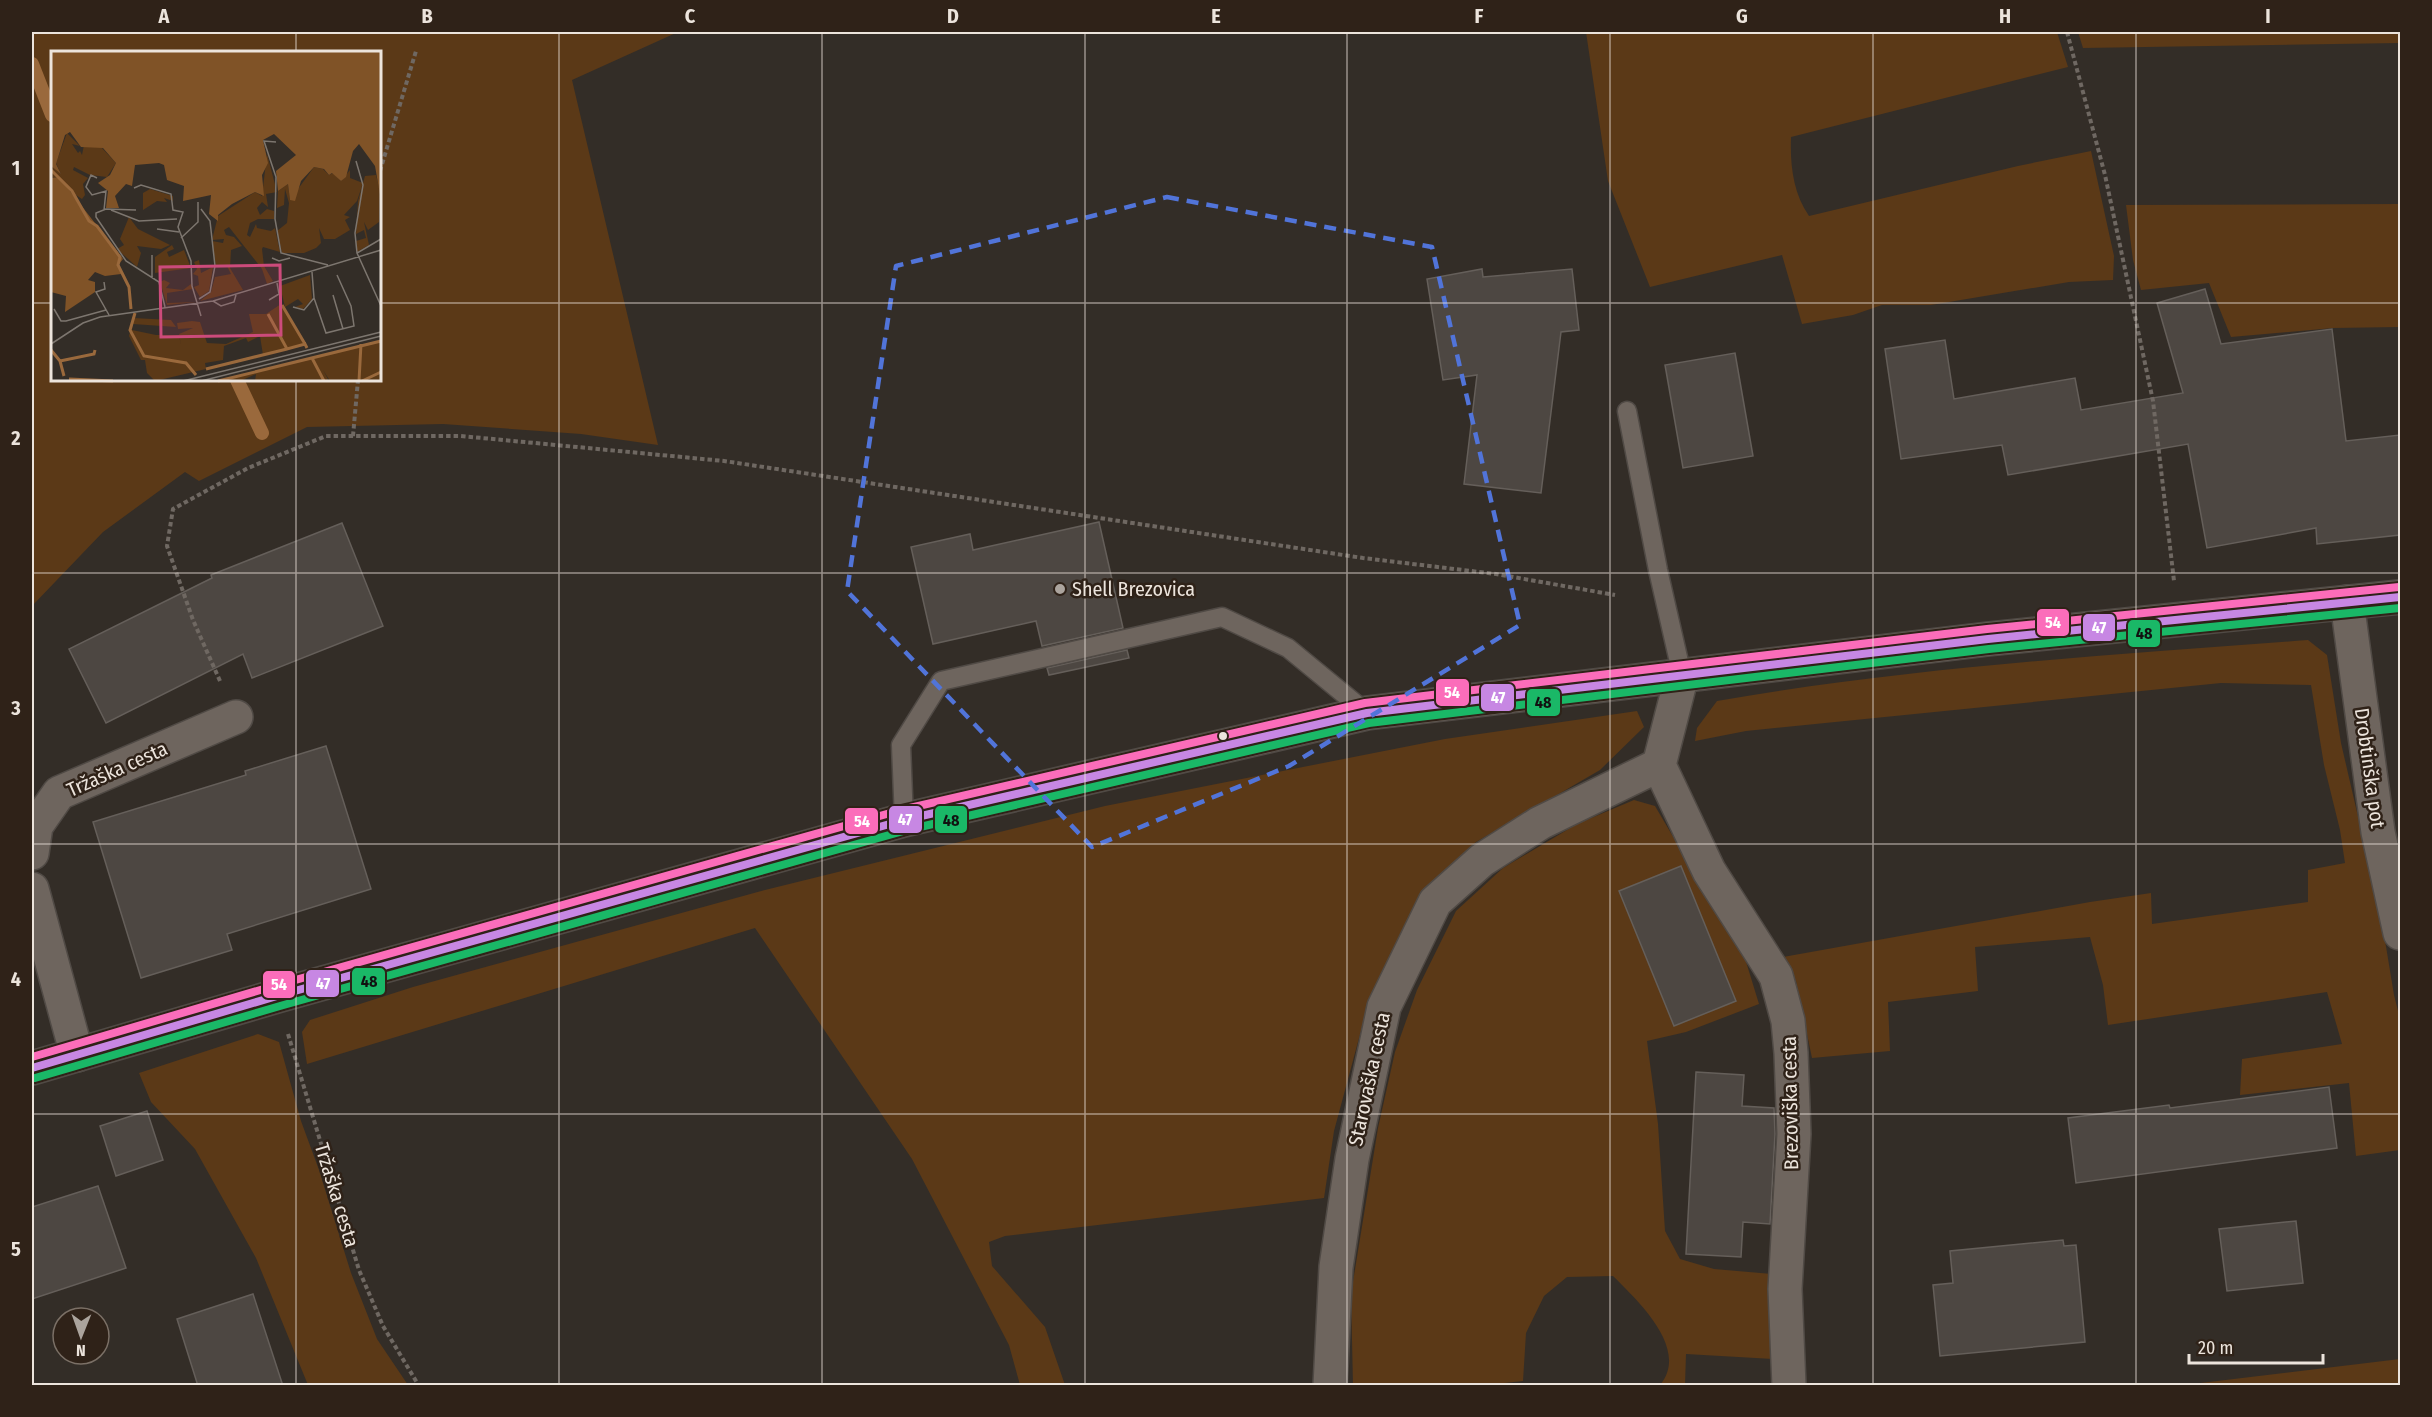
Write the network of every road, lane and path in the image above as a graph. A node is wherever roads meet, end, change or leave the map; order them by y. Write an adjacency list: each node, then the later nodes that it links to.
1 (2067, 32): 10 (path)
2 (416, 51): 3 (path)
3 (381, 168)
4 (358, 381): 6 (path)
5 (1627, 411): 11 (lane)
6 (353, 436): 7 (path); 13 (path)
7 (1615, 595)
8 (2400, 597): 9 (main road)
9 (2347, 602): 10 (main road); 18 (street, Drobtinška pot)
10 (2178, 619): 11 (main road)
11 (1682, 675): 12 (main road); 14 (street)
12 (1367, 713): 15 (main road); 15 (lane)
13 (236, 717): 16 (street, Tržaška cesta)
14 (1659, 765): 23 (street, Starovaška cesta); 24 (street, Brezoviška cesta)
15 (904, 820): 19 (main road)
16 (32, 853)
17 (32, 889): 20 (street)
18 (2400, 933)
19 (277, 996): 20 (main road); 22 (path, Tržaška cesta)
20 (77, 1054): 21 (main road)
21 (32, 1068)
22 (419, 1386)
23 (1329, 1386)
24 (1789, 1386)

